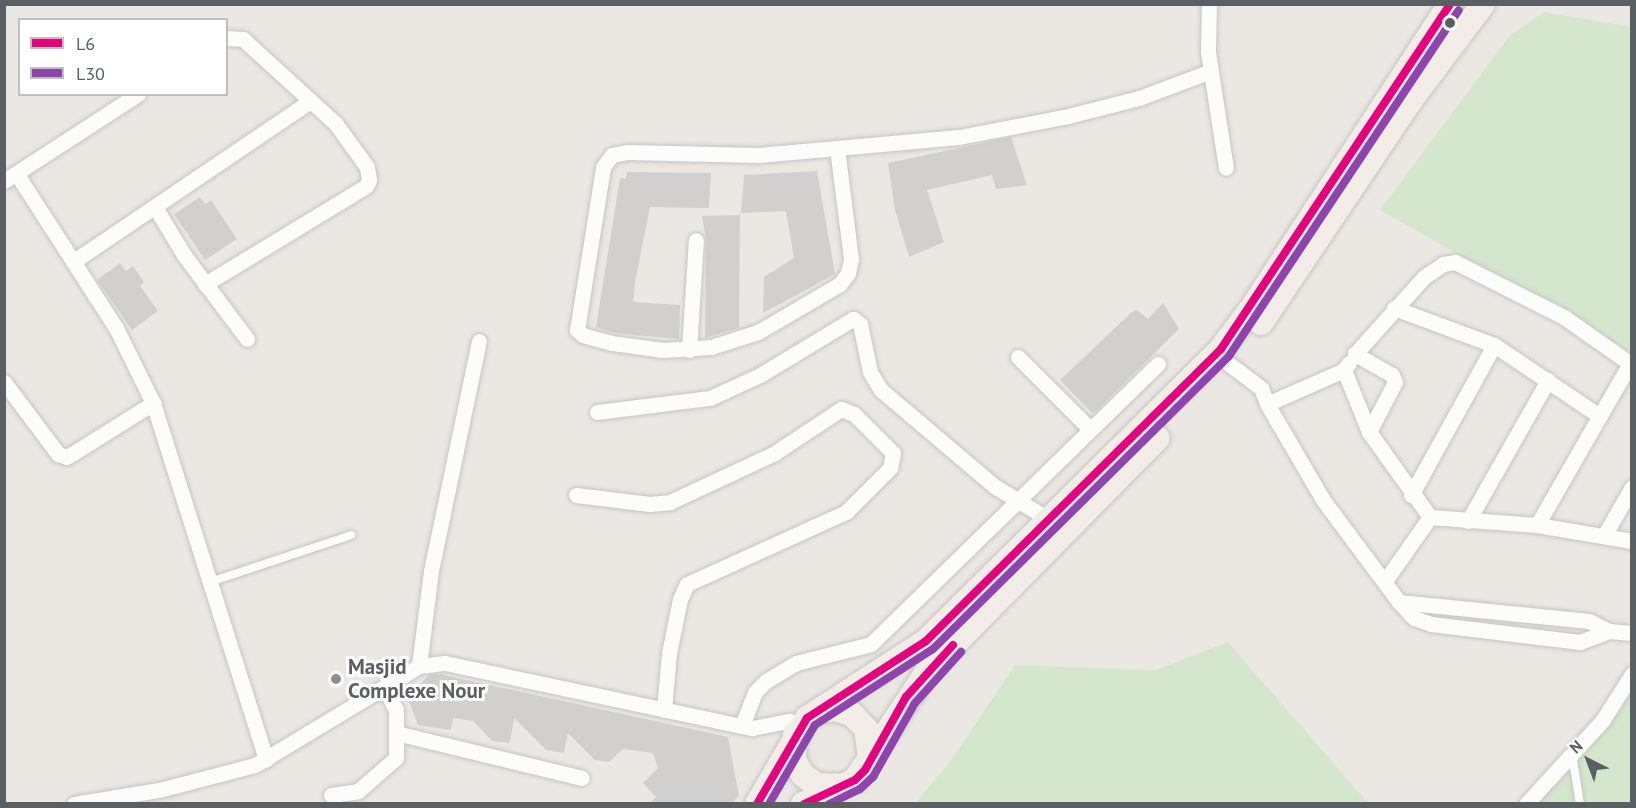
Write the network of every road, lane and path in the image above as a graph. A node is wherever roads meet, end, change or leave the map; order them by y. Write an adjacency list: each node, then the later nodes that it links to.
1 (1209, 4): 5 (street)
2 (1450, 4): 39 (main road)
3 (1483, 4): 23 (main road)
4 (228, 38): 7 (street)
5 (1210, 71): 8 (street); 9 (street)
6 (135, 96): 10 (street)
7 (309, 102): 11 (street); 14 (street)
8 (837, 148): 19 (street); 19 (street)
9 (1226, 168)
10 (11, 178): 13 (street)
11 (155, 207): 13 (street); 14 (street)
12 (696, 240): 19 (street)
13 (74, 261): 28 (street)
14 (205, 284): 16 (street)
15 (1394, 308): 18 (street); 20 (street); 24 (street)
16 (247, 339)
17 (480, 341): 50 (street)
18 (1494, 345): 26 (street); 36 (street)
19 (689, 350)
20 (1355, 354): 25 (street); 33 (street)
21 (1018, 357): 32 (street)
22 (1158, 364): 32 (street)
23 (1229, 364): 29 (street); 58 (main road)
24 (1631, 364): 31 (street)
25 (1344, 370): 29 (street); 33 (street)
26 (1548, 380): 31 (street); 40 (street)
27 (4, 382): 28 (street)
28 (153, 403): 46 (street)
29 (1267, 404): 45 (street)
30 (597, 412): 37 (street)
31 (1598, 415): 41 (street)
32 (1090, 429): 37 (street)
33 (1369, 432): 36 (street)
34 (1632, 487): 42 (street)
35 (576, 495): 53 (street)
36 (1411, 495): 38 (street)
37 (1017, 500): 39 (street); 55 (street)
38 (1430, 518): 40 (street); 45 (street)
39 (1050, 520): 54 (main road)
40 (1468, 521): 41 (street)
41 (1537, 525): 42 (street)
42 (1605, 534): 44 (street)
43 (351, 535): 46 (lane)
44 (1632, 541)
45 (1385, 580): 47 (street)
46 (210, 582): 59 (street)
47 (1399, 602): 48 (street); 48 (street)
48 (1609, 631): 49 (street)
49 (1632, 633)
50 (419, 666): 52 (street); 53 (street)
51 (1632, 674): 57 (street)
52 (385, 688): 56 (street); 59 (street)
53 (658, 708): 55 (street)
54 (804, 724): 55 (street); 58 (main road); 61 (main road); 64 (main road)
55 (742, 726)
56 (396, 733): 60 (street); 62 (street)
57 (1572, 752): 66 (street); 67 (lane)
58 (870, 758): 61 (main road)
59 (266, 759): 63 (street)
60 (582, 778)
61 (843, 786): 65 (main road)
62 (331, 795)
63 (75, 804)
64 (757, 804)
65 (802, 804)
66 (1526, 804)
67 (1580, 804)

